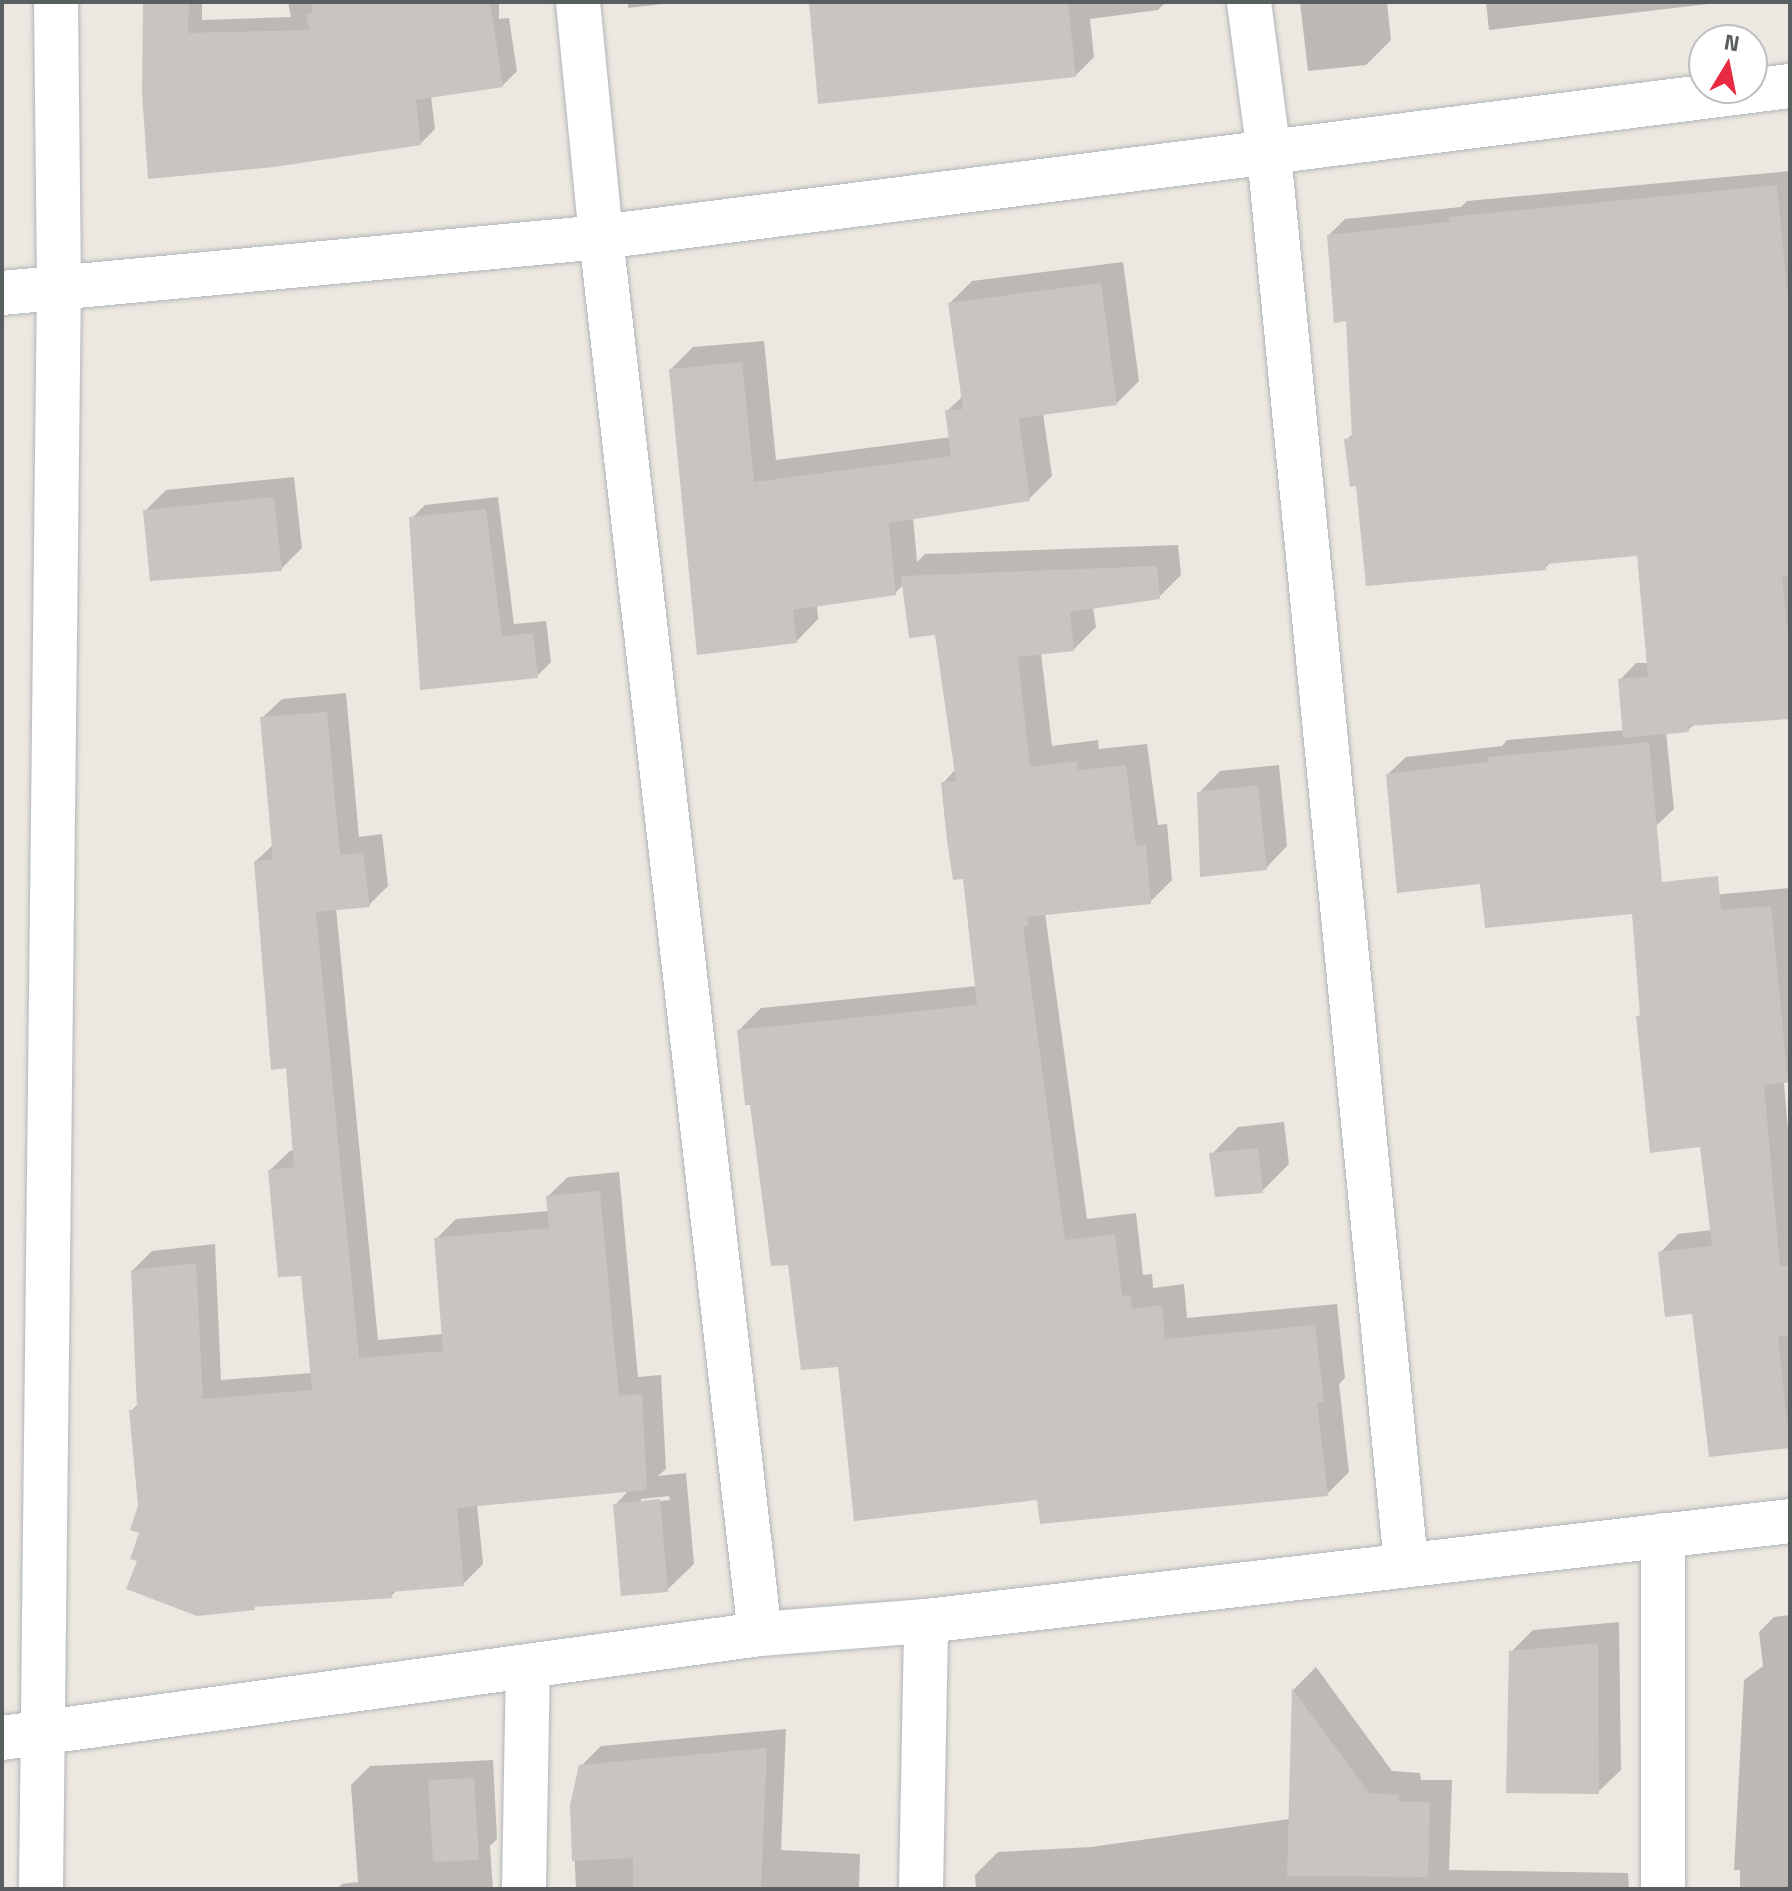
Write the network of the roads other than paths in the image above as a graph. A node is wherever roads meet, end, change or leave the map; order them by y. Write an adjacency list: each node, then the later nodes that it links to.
1 (56, 2): 7 (street)
2 (578, 2): 6 (street)
3 (1249, 2): 5 (street)
4 (1790, 86): 5 (street)
5 (1269, 154): 6 (street); 11 (street)
6 (601, 237): 7 (street); 13 (street)
7 (59, 287): 8 (street); 15 (street)
8 (2, 293)
9 (1790, 1521): 10 (street)
10 (1663, 1535): 11 (street); 19 (street)
11 (1406, 1564): 12 (street)
12 (926, 1621): 13 (street); 18 (street)
13 (760, 1634): 14 (street)
14 (528, 1668): 15 (street); 17 (street)
15 (23, 1736): 16 (street)
16 (41, 1889)
17 (524, 1889)
18 (921, 1889)
19 (1663, 1889)

